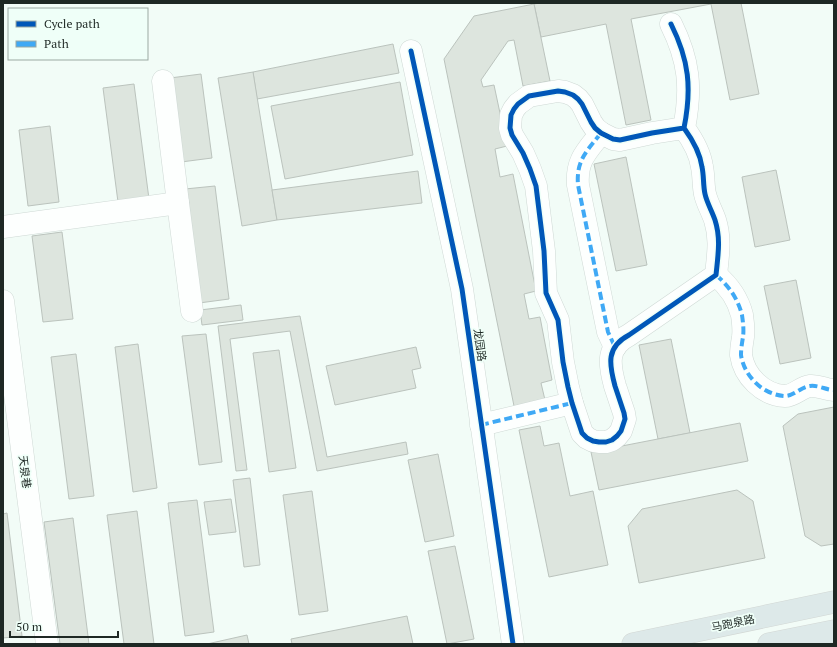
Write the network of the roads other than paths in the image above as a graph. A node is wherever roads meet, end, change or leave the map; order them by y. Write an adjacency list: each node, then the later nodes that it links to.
1 (671, 24): 4 (street)
2 (411, 51): 14 (street, 龙园路)
3 (163, 81): 6 (street)
4 (684, 128): 5 (street); 8 (street)
5 (601, 133): 11 (street); 13 (street)
6 (178, 203): 7 (street); 10 (street)
7 (3, 227)
8 (716, 275): 11 (street); 12 (street)
9 (3, 301): 17 (street, 天泉巷)
10 (192, 311)
11 (615, 347): 13 (street)
12 (834, 390)
13 (572, 403): 14 (street)
14 (481, 425): 18 (street, 龙园路)
15 (834, 602): 19 (main road, 马跑泉路)
16 (834, 631): 20 (main road)
17 (46, 644)
18 (513, 644)
19 (632, 644)
20 (772, 644)

